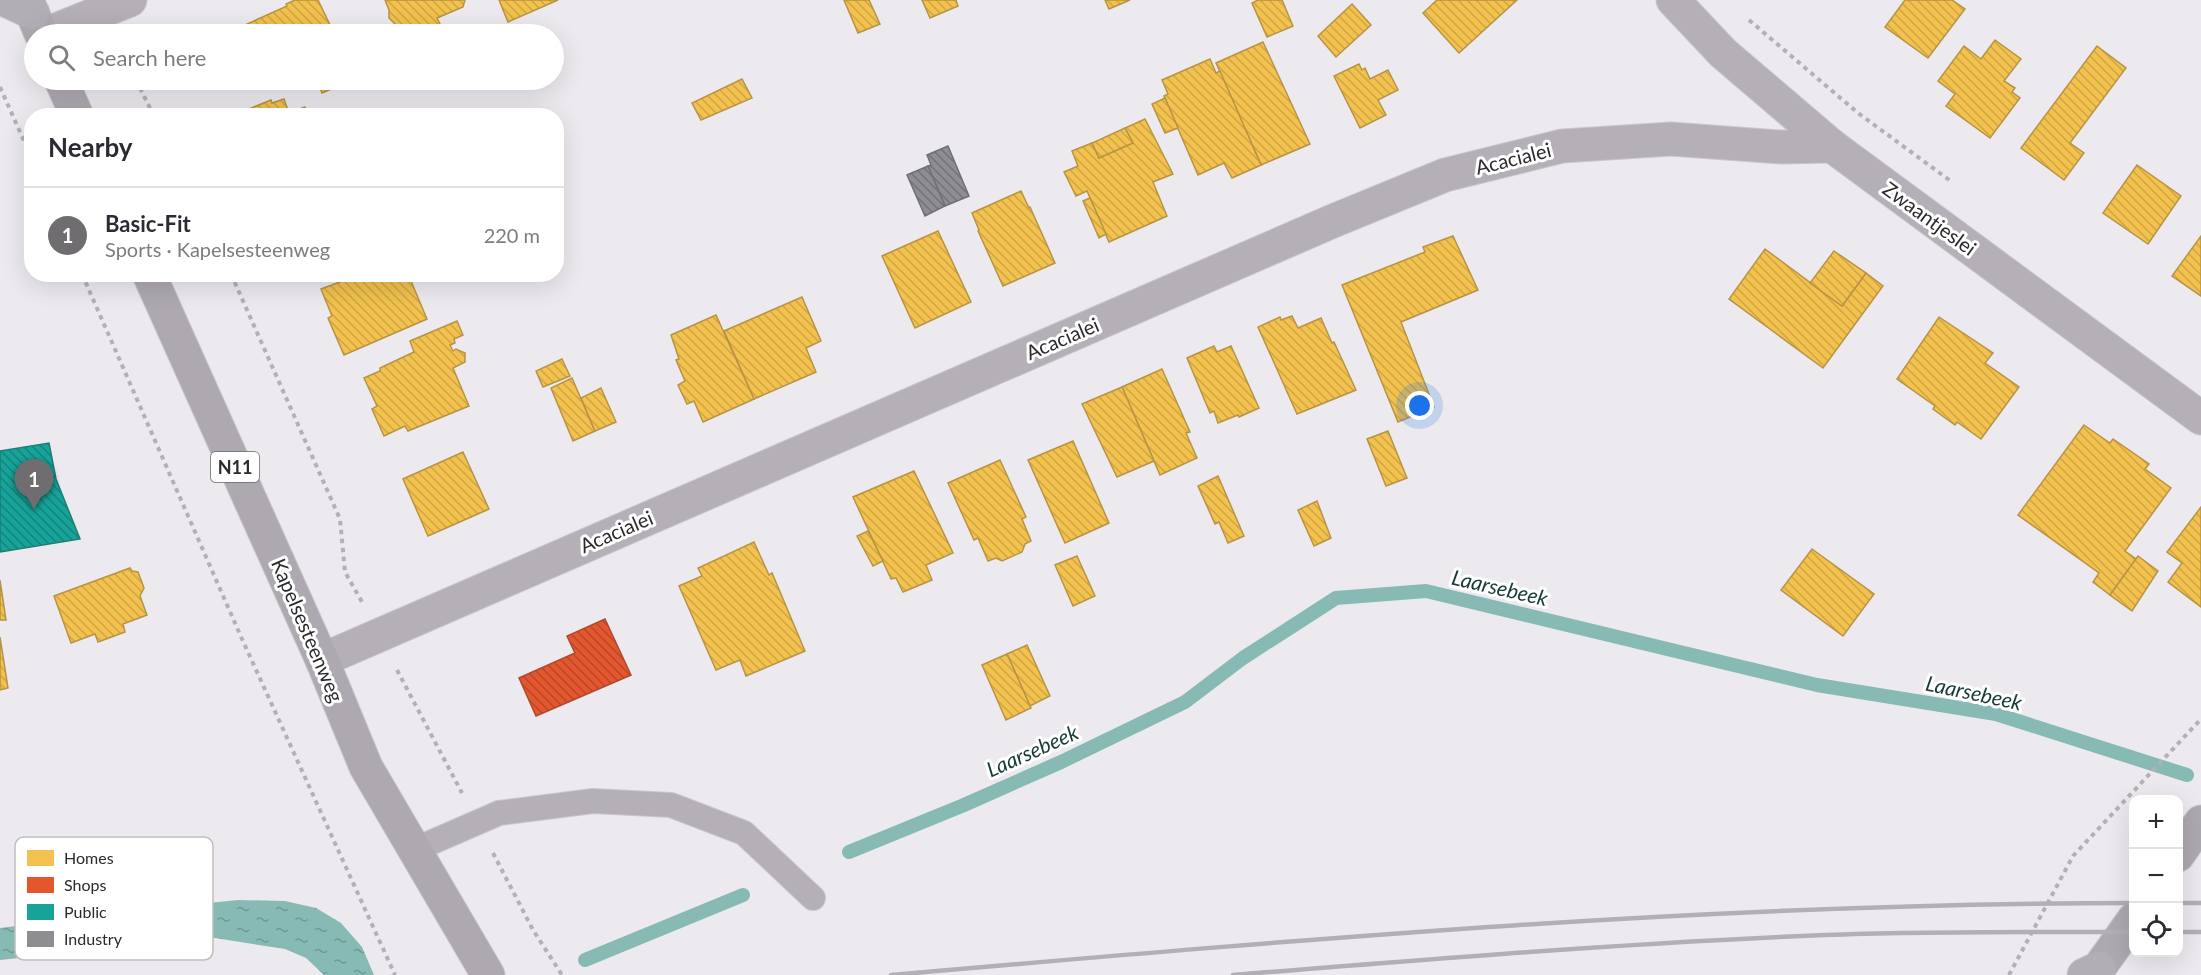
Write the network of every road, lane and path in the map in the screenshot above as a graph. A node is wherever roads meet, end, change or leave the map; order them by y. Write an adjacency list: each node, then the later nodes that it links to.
1 (130, 0): 4 (street)
2 (1673, 0): 11 (street, Zwaantjeslei)
3 (1745, 15): 12 (path)
4 (30, 16)
5 (0, 87): 10 (path)
6 (65, 90): 8 (main road)
7 (140, 90): 9 (path)
8 (73, 108)
9 (150, 108)
10 (24, 141)
11 (1832, 146): 15 (street, Zwaantjeslei); 16 (street, Acacialei)
12 (1952, 182)
13 (86, 282): 24 (path)
14 (153, 282): 16 (main road, Kapelsesteenweg / N11)
15 (2201, 418)
16 (322, 660): 20 (main road, Kapelsesteenweg / N11)
17 (2201, 719): 26 (path)
18 (2201, 822): 19 (main road)
19 (2182, 849)
20 (414, 850): 21 (lane); 25 (main road, Kapelsesteenweg / N11)
21 (813, 898)
22 (2129, 924): 23 (main road)
23 (2092, 973)
24 (395, 975)
25 (488, 975)
26 (2009, 975)

